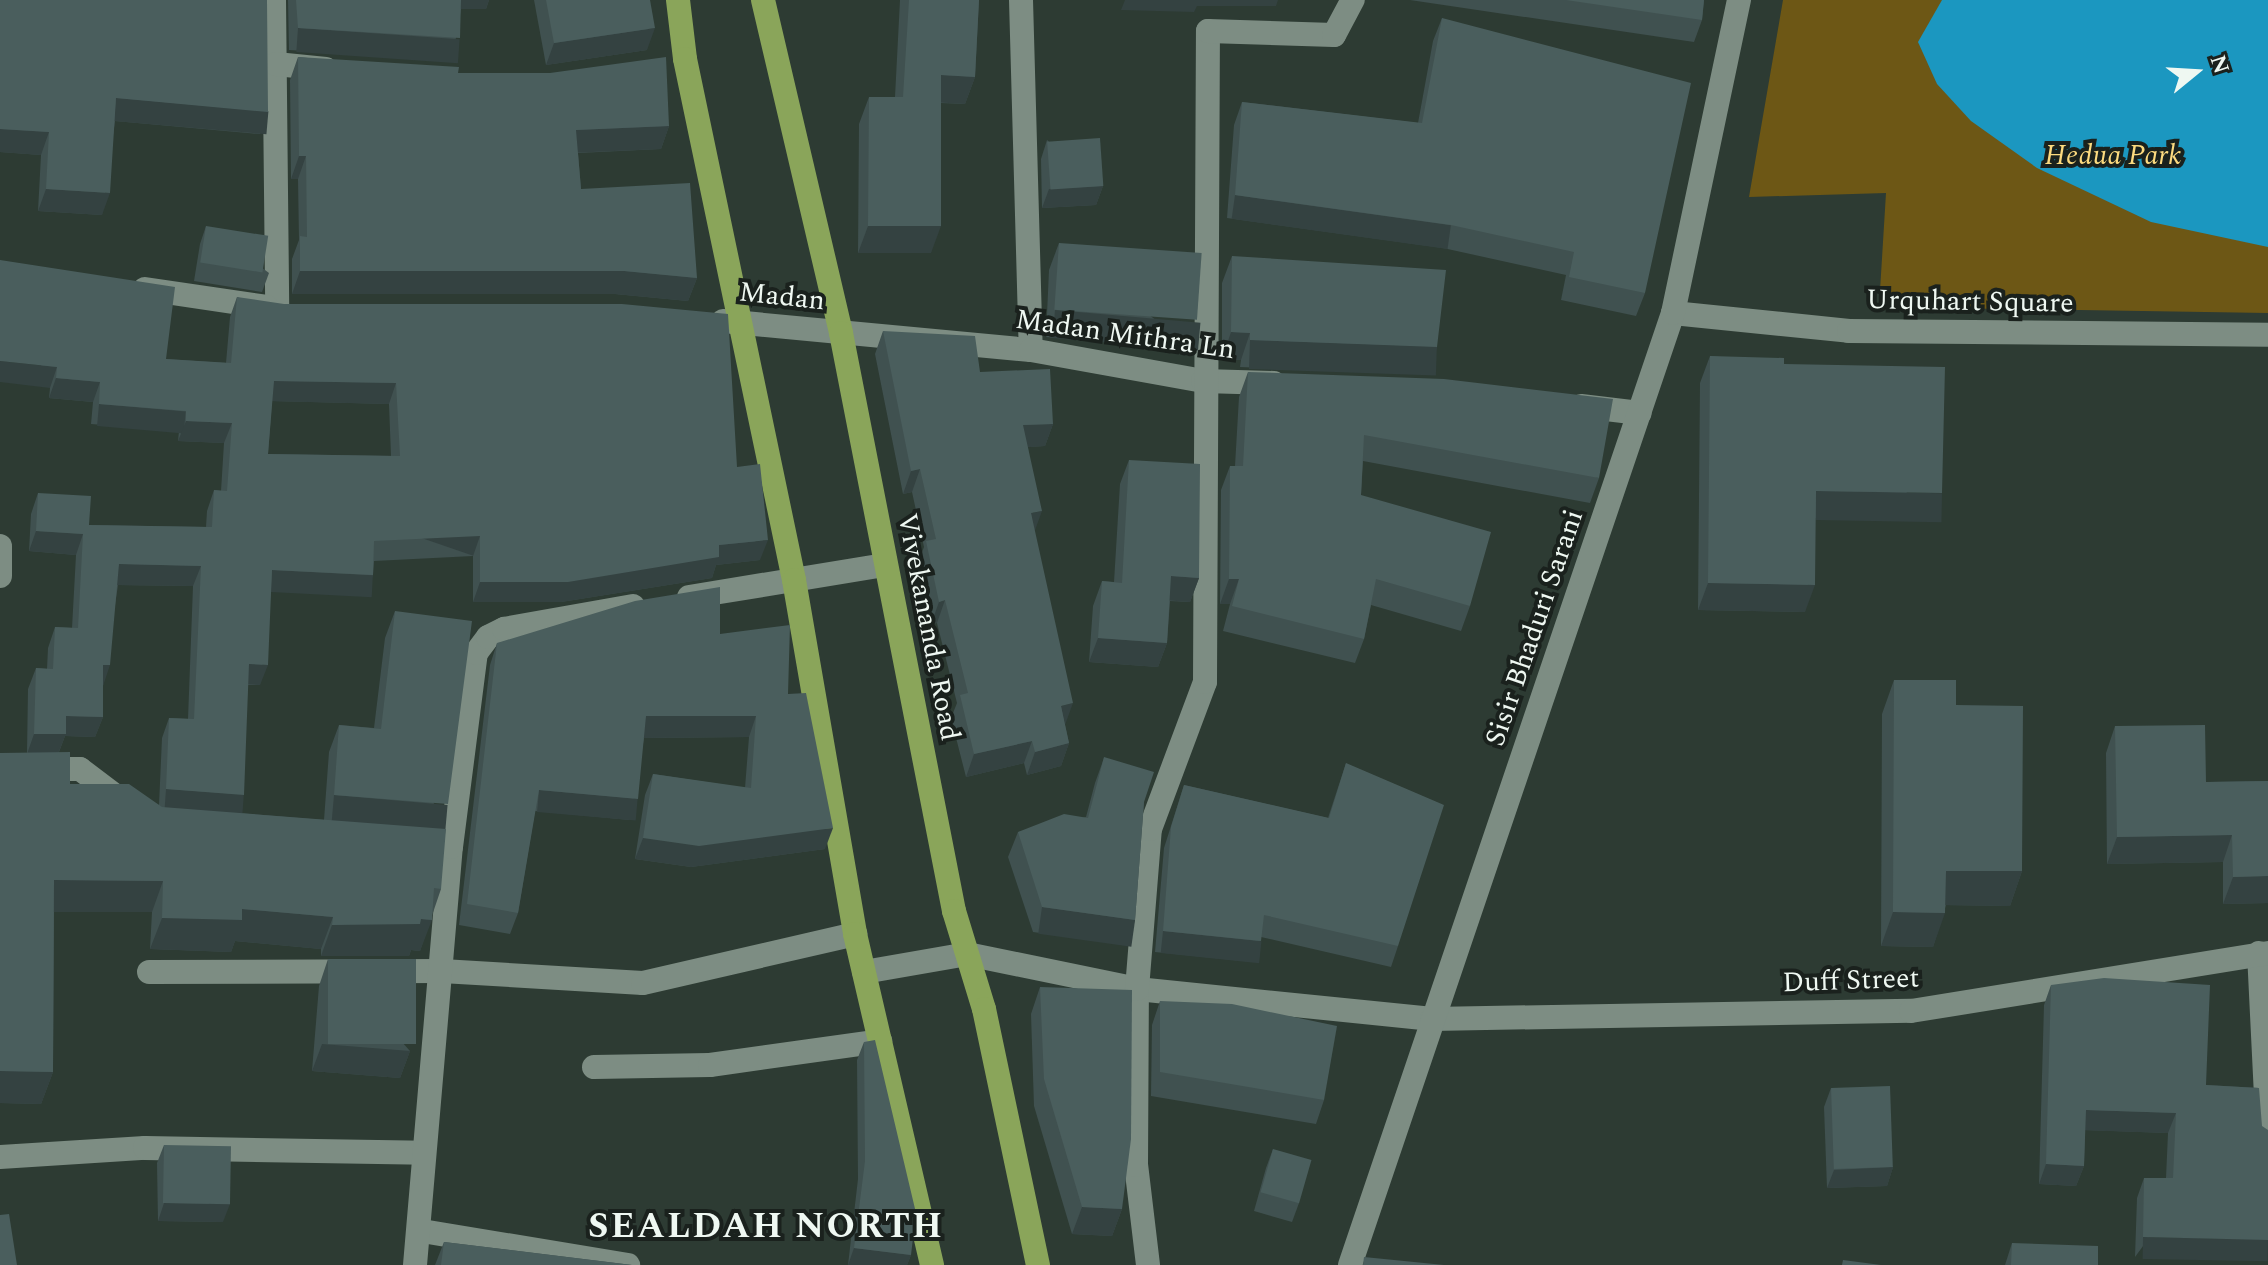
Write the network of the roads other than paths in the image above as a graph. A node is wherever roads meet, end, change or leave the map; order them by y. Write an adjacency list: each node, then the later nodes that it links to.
1 (274, 0): 8 (street)
2 (678, 0): 7 (main road)
3 (763, 0): 17 (main road, Vivekananda Road)
4 (1021, 0): 19 (street)
5 (1353, 0): 20 (street)
6 (1739, 0): 14 (street, Sisir Bhaduri Sarani)
7 (685, 59): 9 (street); 16 (main road)
8 (276, 64): 10 (street); 12 (street)
9 (656, 64)
10 (350, 71)
11 (123, 286): 12 (street)
12 (277, 309): 13 (street)
13 (308, 309)
14 (1673, 313): 18 (street, Urquhart Square); 23 (street, Sisir Bhaduri Sarani)
15 (700, 318): 16 (street, Madan)
16 (743, 323): 17 (street, Madan); 27 (main road)
17 (841, 333): 19 (street, Madan Mithra Ln); 25 (main road, Vivekananda Road)
18 (2268, 335)
19 (1031, 350): 20 (street, Madan Mithra Ln)
20 (1203, 381): 21 (street, Madan Mithra Ln); 38 (street)
21 (1296, 384)
22 (1561, 404): 23 (street)
23 (1640, 413): 39 (street, Sisir Bhaduri Sarani)
24 (0, 546): 26 (street)
25 (884, 565): 27 (street); 34 (main road, Vivekananda Road)
26 (0, 576)
27 (794, 580): 31 (street); 32 (main road)
28 (0, 769): 29 (street)
29 (140, 815)
30 (422, 845): 31 (street)
31 (451, 847): 35 (street)
32 (855, 934): 35 (street); 37 (main road)
33 (2263, 953): 39 (street, Duff Street); 42 (street)
34 (967, 954): 37 (street); 38 (street, Duff Street); 49 (main road, Vivekananda Road)
35 (442, 971): 36 (street); 43 (street)
36 (149, 972)
37 (864, 972): 40 (main road)
38 (1137, 989): 39 (street, Duff Street); 50 (street)
39 (1432, 1019): 51 (street, Sisir Bhaduri Sarani)
40 (880, 1041): 41 (street); 48 (main road)
41 (594, 1067)
42 (2268, 1139)
43 (424, 1153): 44 (street); 45 (street)
44 (0, 1157)
45 (422, 1231): 46 (street); 47 (street)
46 (415, 1265)
47 (628, 1265)
48 (932, 1265)
49 (1038, 1265)
50 (1148, 1265)
51 (1350, 1265)

